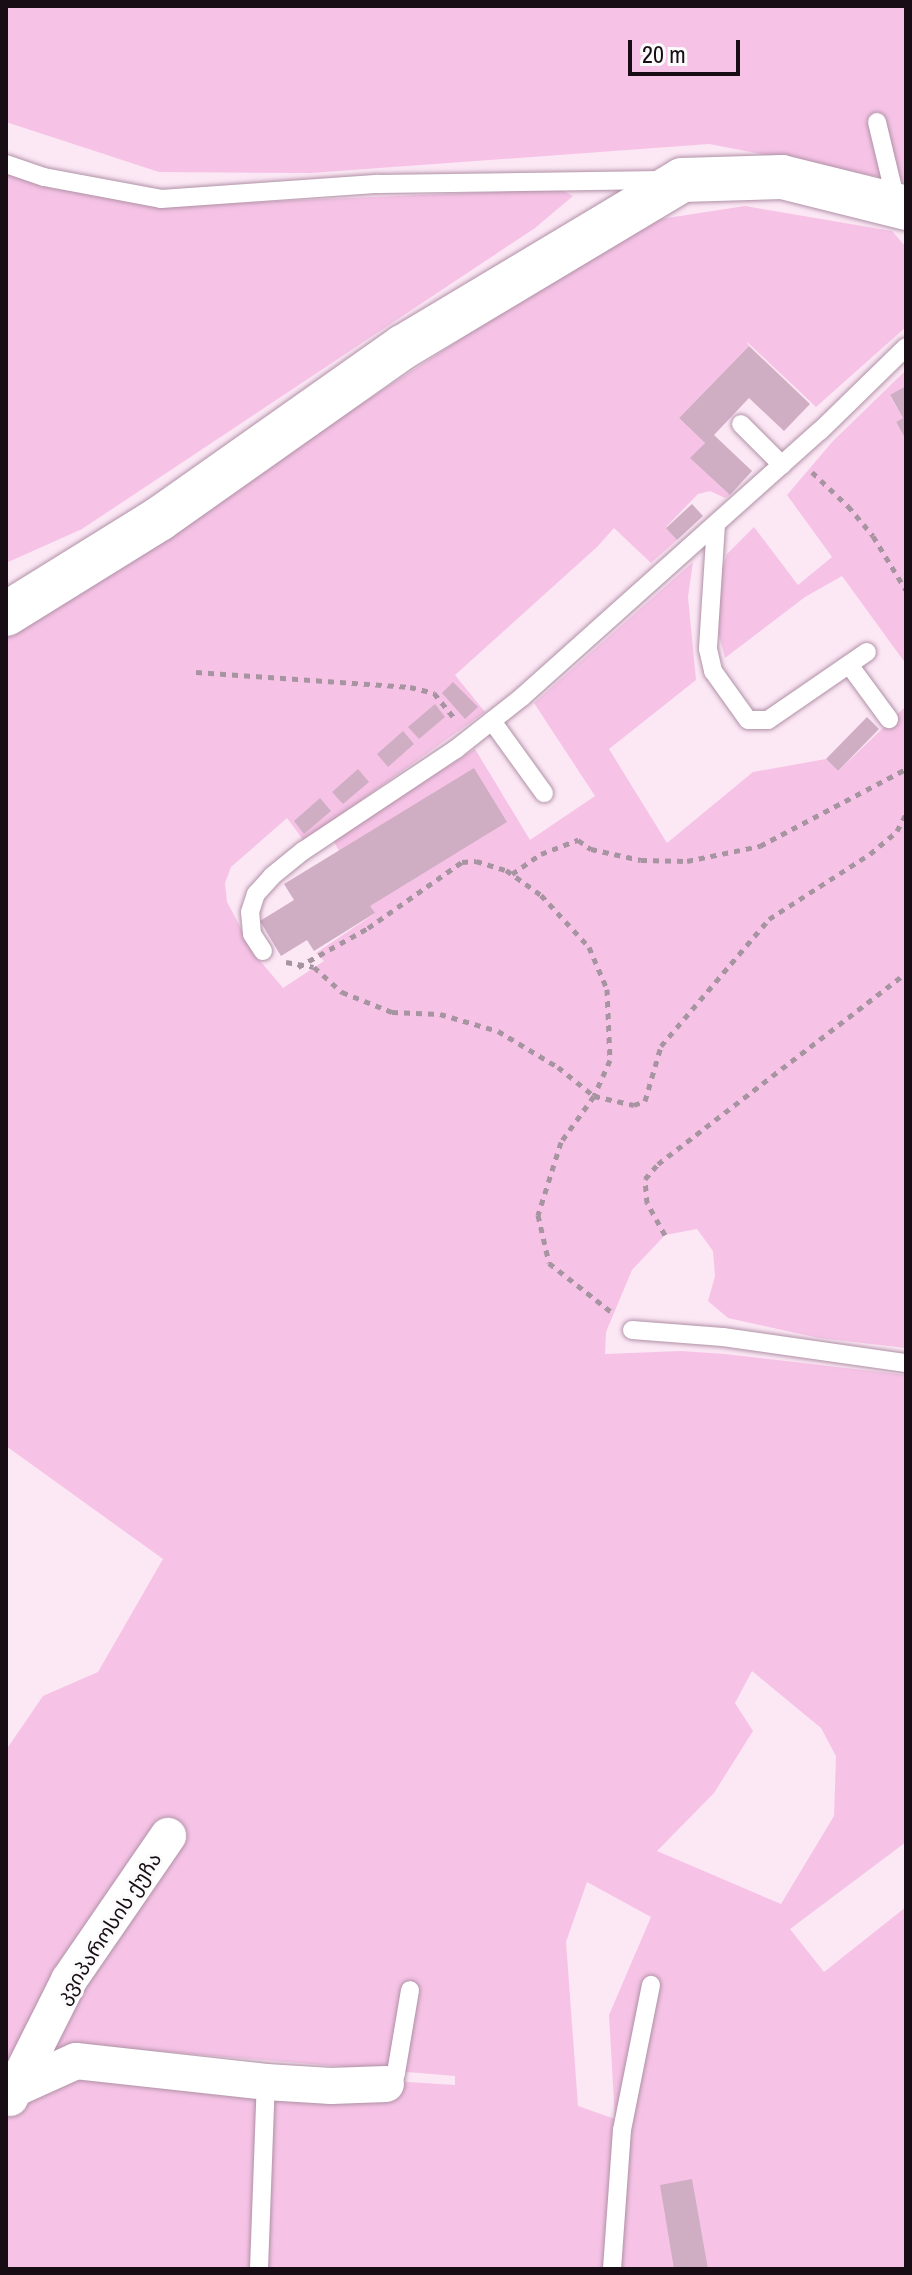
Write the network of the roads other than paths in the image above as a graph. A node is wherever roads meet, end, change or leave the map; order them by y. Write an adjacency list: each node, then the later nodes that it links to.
1 (877, 122): 4 (lane)
2 (6, 164): 3 (lane)
3 (682, 180): 4 (street); 9 (street)
4 (901, 206)
5 (906, 347): 7 (lane)
6 (741, 424): 7 (lane)
7 (787, 460): 8 (lane)
8 (716, 524): 11 (lane); 13 (lane)
9 (6, 614)
10 (867, 652): 11 (lane)
11 (850, 666): 12 (lane)
12 (889, 719)
13 (492, 721): 14 (lane); 15 (lane)
14 (544, 793)
15 (263, 951)
16 (632, 1330): 17 (lane)
17 (906, 1363)
18 (168, 1836): 23 (street, კვიპაროსის ქუჩა)
19 (651, 1985): 25 (lane)
20 (410, 1990): 22 (lane)
21 (266, 2082): 22 (street); 23 (street); 24 (lane)
22 (386, 2084)
23 (10, 2098)
24 (259, 2269)
25 (612, 2269)

